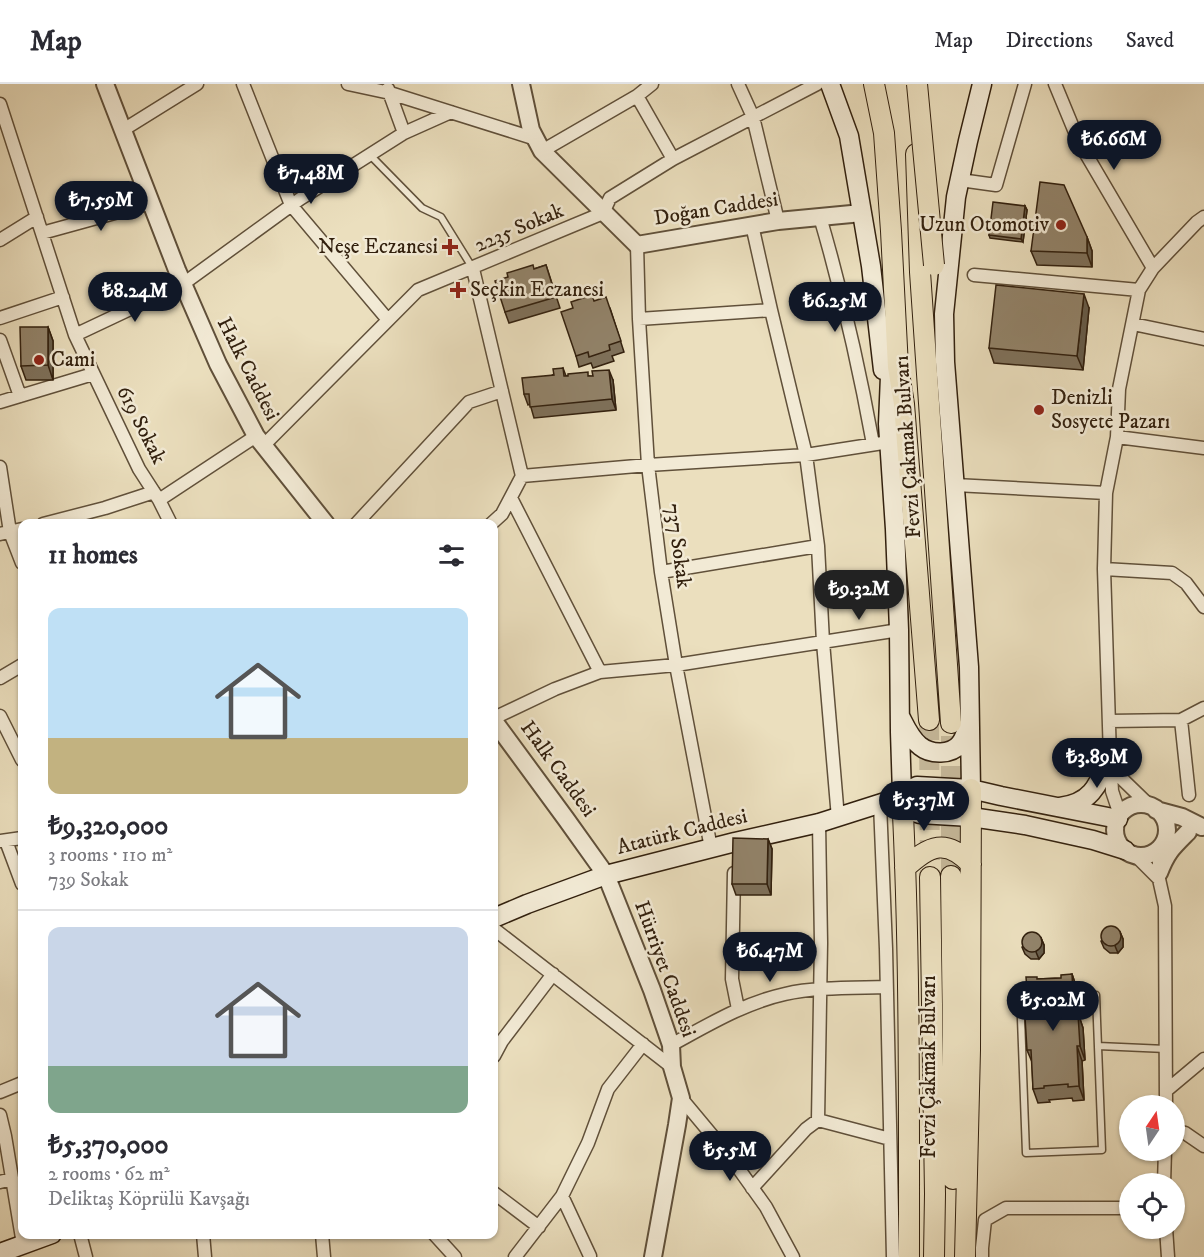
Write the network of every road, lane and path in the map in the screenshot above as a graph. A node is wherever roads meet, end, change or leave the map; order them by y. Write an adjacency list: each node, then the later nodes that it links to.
1 (105, 84): 21 (street, Halk Caddesi)
2 (197, 84): 21 (street)
3 (243, 84): 28 (street)
4 (348, 84): 15 (street)
5 (521, 84): 23 (street, Doğan Caddesi)
6 (652, 84): 17 (street)
7 (738, 84): 20 (street)
8 (817, 84): 20 (street, 2235 Sokak)
9 (830, 84): 30 (main road)
10 (874, 84): 46 (main road, Fevzi Çakmak Bulvarı)
11 (883, 84): 61 (main road)
12 (982, 84): 26 (main road)
13 (1025, 84): 26 (street)
14 (1055, 84): 41 (street)
15 (388, 88): 19 (street); 22 (street)
16 (921, 88): 39 (main road, bridge); 57 (main road, Fevzi Çakmak Bulvarı)
17 (637, 96): 23 (street); 25 (street)
18 (1, 108): 31 (street, 619 Sokak)
19 (451, 112): 22 (street); 23 (street)
20 (753, 117): 25 (street, 2235 Sokak); 34 (street)
21 (123, 130): 27 (street, Halk Caddesi)
22 (404, 133): 24 (street)
23 (539, 145): 29 (street, Doğan Caddesi)
24 (369, 155): 28 (street); 40 (lane)
25 (673, 159): 29 (street, 2235 Sokak)
26 (960, 180): 52 (main road)
27 (151, 203): 36 (street); 43 (street, Halk Caddesi)
28 (291, 205): 43 (street); 49 (street)
29 (603, 213): 38 (street, Doğan Caddesi); 40 (street, 2235 Sokak)
30 (862, 213): 32 (street, Doğan Caddesi); 62 (main road)
31 (37, 217): 36 (street, 619 Sokak); 37 (street)
32 (820, 217): 34 (street, Doğan Caddesi); 62 (street)
33 (1204, 217): 41 (street)
34 (778, 221): 35 (street, Doğan Caddesi)
35 (752, 225): 38 (street, Doğan Caddesi); 47 (street)
36 (42, 233): 45 (street, 619 Sokak)
37 (0, 240)
38 (637, 245): 50 (street, 737 Sokak)
39 (934, 265): 52 (main road); 57 (main road)
40 (473, 268): 49 (street, 2235 Sokak); 58 (street)
41 (1154, 268): 44 (street)
42 (974, 276): 44 (street)
43 (183, 284): 53 (street); 64 (street, Halk Caddesi)
44 (1139, 290): 51 (street)
45 (63, 297): 48 (street); 53 (street, 619 Sokak)
46 (894, 297): 61 (main road, Fevzi Çakmak Bulvarı); 62 (main road)
47 (771, 310): 50 (street); 66 (street)
48 (0, 318)
49 (388, 320): 64 (street, 2235 Sokak)
50 (639, 320): 67 (street, 737 Sokak)
51 (1133, 324): 54 (street); 63 (street)
52 (944, 332): 70 (main road)
53 (75, 335): 56 (street, 619 Sokak)
54 (1204, 339)
55 (0, 340): 59 (street)
56 (93, 374): 59 (street); 72 (street, 619 Sokak)
57 (927, 378): 99 (main road, Fevzi Çakmak Bulvarı)
58 (501, 391): 69 (street); 77 (street)
59 (20, 396): 60 (street)
60 (0, 402)
61 (904, 404): 96 (main road, Fevzi Çakmak Bulvarı)
62 (884, 437): 66 (street); 85 (main road)
63 (1117, 437): 65 (street); 71 (street)
64 (260, 440): 72 (street, 2235 Sokak); 76 (street, Halk Caddesi)
65 (1204, 447)
66 (806, 455): 67 (street); 80 (street)
67 (648, 465): 69 (street); 83 (street, 737 Sokak)
68 (0, 467): 79 (street)
69 (522, 476): 73 (street)
70 (955, 485): 71 (street); 94 (main road)
71 (1106, 493): 82 (street)
72 (156, 496): 74 (street, 2235 Sokak); 75 (street, 619 Sokak)
73 (511, 498): 78 (street); 89 (street)
74 (62, 519)
75 (168, 519)
76 (322, 519)
77 (361, 519)
78 (496, 519)
79 (5, 533): 81 (street)
80 (818, 546): 83 (street); 86 (street)
81 (18, 556)
82 (1104, 569): 84 (street); 98 (street)
83 (661, 572): 87 (street, 737 Sokak)
84 (1204, 607)
85 (899, 630): 86 (street); 93 (main road)
86 (823, 642): 87 (street); 110 (street)
87 (676, 665): 89 (street); 116 (street, 737 Sokak)
88 (18, 667): 90 (street)
89 (600, 672): 95 (street)
90 (0, 678)
91 (1204, 708): 97 (street)
92 (0, 716): 101 (street)
93 (900, 716): 94 (main road); 105 (main road)
94 (970, 716): 103 (main road)
95 (498, 718)
96 (929, 720)
97 (1181, 720): 98 (street); 104 (street)
98 (1109, 721): 102 (street)
99 (951, 723)
100 (498, 726): 122 (street, Halk Caddesi)
101 (18, 752)
102 (1110, 757): 106 (main road); 107 (street); 109 (street)
103 (971, 789): 105 (main road, Atatürk Caddesi); 106 (main road, Atatürk Caddesi); 108 (main road)
104 (1189, 795)
105 (892, 802): 108 (main road); 110 (main road, Atatürk Caddesi); 120 (main road); 129 (street)
106 (1056, 807): 109 (main road, Atatürk Caddesi)
107 (1153, 808): 109 (street); 112 (street); 115 (street)
108 (971, 817): 118 (main road); 119 (main road)
109 (1119, 817): 118 (street)
110 (838, 818): 111 (main road, Atatürk Caddesi)
111 (819, 824): 117 (main road, Atatürk Caddesi); 130 (street)
112 (1197, 829): 115 (street); 124 (street)
113 (18, 839): 114 (street)
114 (3, 841): 121 (street)
115 (1161, 845): 118 (street); 124 (street)
116 (711, 848): 117 (main road, Atatürk Caddesi); 122 (main road, Atatürk Caddesi)
117 (734, 853): 133 (street)
118 (1130, 853): 124 (street)
119 (972, 864): 120 (main road); 158 (main road)
120 (905, 868): 177 (main road)
121 (18, 875)
122 (606, 875): 126 (main road, Atatürk Caddesi); 135 (street, Hürriyet Caddesi)
123 (951, 876): 179 (main road, Fevzi Çakmak Bulvarı)
124 (1159, 876): 138 (street)
125 (930, 877): 178 (main road, Fevzi Çakmak Bulvarı)
126 (498, 916)
127 (498, 932): 128 (street)
128 (553, 974): 134 (street); 137 (street)
129 (886, 987): 130 (street); 149 (street)
130 (819, 990): 133 (street); 147 (street)
131 (1020, 992): 136 (lane)
132 (1096, 995): 136 (lane)
133 (738, 1009): 135 (street)
134 (643, 1044): 140 (street); 154 (street)
135 (671, 1045): 140 (street, Hürriyet Caddesi)
136 (1098, 1046): 138 (lane)
137 (498, 1048)
138 (1167, 1049): 142 (street)
139 (1204, 1059): 142 (street)
140 (672, 1067): 145 (street, Hürriyet Caddesi)
141 (18, 1085): 143 (street)
142 (1167, 1090): 144 (street)
143 (0, 1092)
144 (1167, 1095)
145 (681, 1098): 152 (street); 174 (street, Hürriyet Caddesi)
146 (0, 1115): 151 (street)
147 (818, 1120): 149 (street); 152 (street)
148 (1185, 1133): 150 (street)
149 (890, 1139): 176 (street)
150 (1204, 1146)
151 (6, 1180): 156 (street)
152 (752, 1188): 175 (street)
153 (498, 1196): 157 (street)
154 (562, 1196): 157 (street); 168 (street)
155 (1119, 1208): 182 (street)
156 (18, 1226)
157 (538, 1227): 173 (street)
158 (965, 1228): 180 (main road); 181 (street)
159 (21, 1239): 166 (street)
160 (39, 1239): 166 (main road)
161 (81, 1239): 169 (street)
162 (203, 1239): 170 (street)
163 (322, 1239): 171 (street)
164 (439, 1239): 172 (street)
165 (1167, 1239): 183 (street)
166 (23, 1245): 167 (main road)
167 (1, 1254)
168 (590, 1256)
169 (86, 1257)
170 (205, 1257)
171 (324, 1257)
172 (455, 1257)
173 (514, 1257)
174 (653, 1257)
175 (793, 1257)
176 (894, 1257)
177 (909, 1257)
178 (934, 1257)
179 (953, 1257)
180 (965, 1257)
181 (974, 1257)
182 (982, 1257)
183 (1168, 1257)

